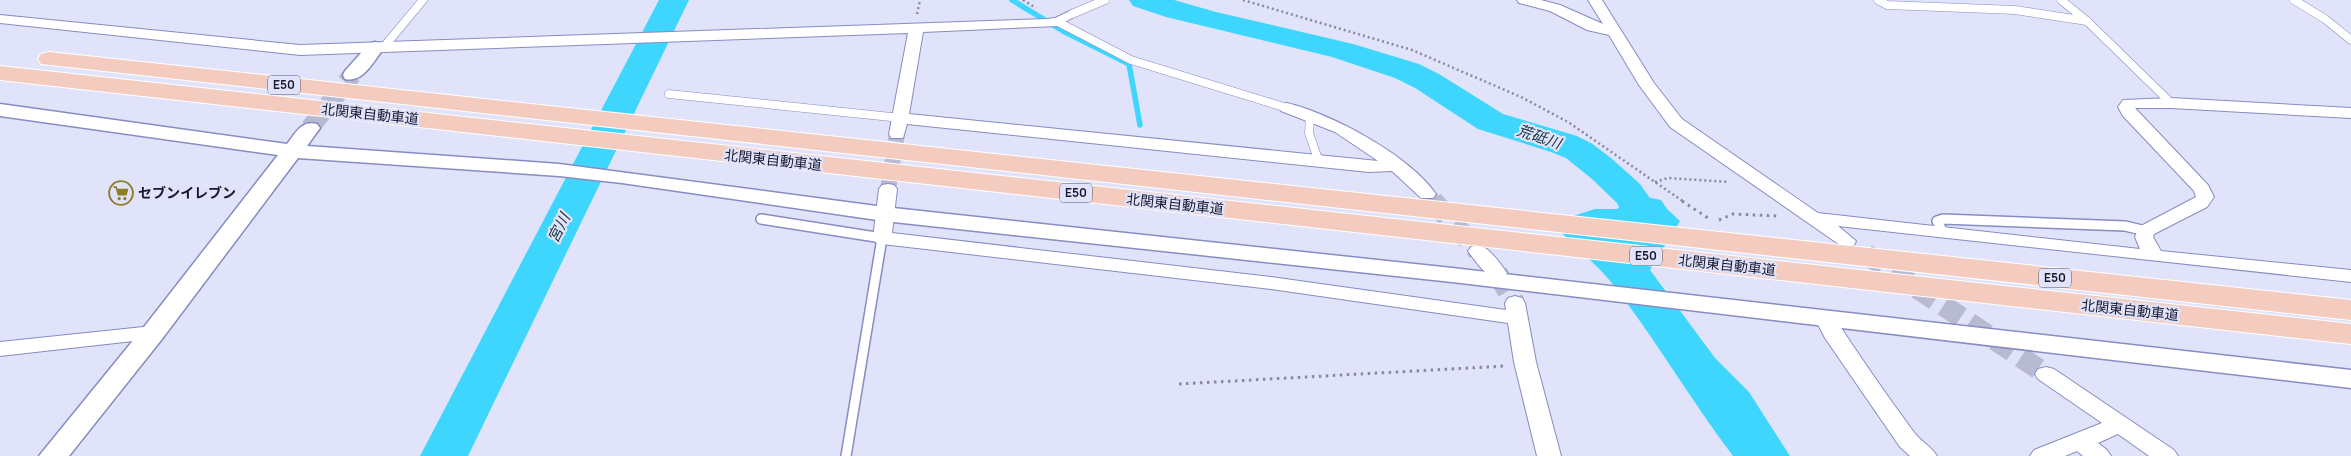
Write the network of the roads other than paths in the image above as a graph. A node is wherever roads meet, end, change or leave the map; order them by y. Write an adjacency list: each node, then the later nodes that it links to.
1 (423, 0): 15 (lane)
2 (1105, 0): 8 (lane)
3 (1524, 0): 13 (street)
4 (1595, 0): 13 (street)
5 (1878, 0): 10 (lane)
6 (2061, 0): 10 (lane)
7 (2294, 0): 14 (lane)
8 (1072, 14): 11 (street)
9 (0, 19): 15 (street)
10 (2086, 21): 20 (lane)
11 (1058, 22): 12 (street); 21 (lane)
12 (916, 27): 15 (street); 25 (street)
13 (1614, 31): 34 (street)
14 (2351, 40)
15 (379, 48): 18 (street)
16 (0, 54): 27 (highway, 北関東自動車道 / E50)
17 (0, 73): 27 (highway, 北関東自動車道 / E50)
18 (352, 75)
19 (669, 94): 25 (lane)
20 (2171, 103): 23 (street); 36 (street)
21 (1287, 108): 24 (street)
22 (0, 110): 28 (street)
23 (2351, 113)
24 (1310, 116): 29 (lane); 30 (street)
25 (899, 126): 29 (street)
26 (310, 128): 28 (street)
27 (653, 136): 44 (highway, 北関東自動車道 / E50); 47 (highway, 北関東自動車道 / E50)
28 (292, 151): 33 (street); 46 (street)
29 (1319, 162): 30 (street)
30 (1396, 165): 32 (street)
31 (888, 189): 33 (street)
32 (1428, 194)
33 (884, 214): 38 (street); 45 (street)
34 (1815, 218): 37 (street); 39 (street)
35 (761, 219): 38 (lane)
36 (2146, 231): 37 (lane); 41 (street)
37 (1942, 232): 41 (street)
38 (882, 238): 54 (lane); 55 (street)
39 (1847, 241)
40 (1478, 251): 42 (street)
41 (2154, 256): 43 (street)
42 (1497, 273)
43 (2351, 276)
44 (2351, 310)
45 (1825, 319): 50 (street); 56 (street)
46 (153, 333): 48 (street); 53 (street)
47 (2351, 334)
48 (0, 349)
49 (2046, 374): 51 (street)
50 (2351, 379)
51 (2119, 425): 52 (street); 59 (street)
52 (2081, 442): 57 (street); 58 (street)
53 (53, 456)
54 (846, 456)
55 (1550, 456)
56 (1925, 456)
57 (2042, 456)
58 (2099, 456)
59 (2166, 456)

